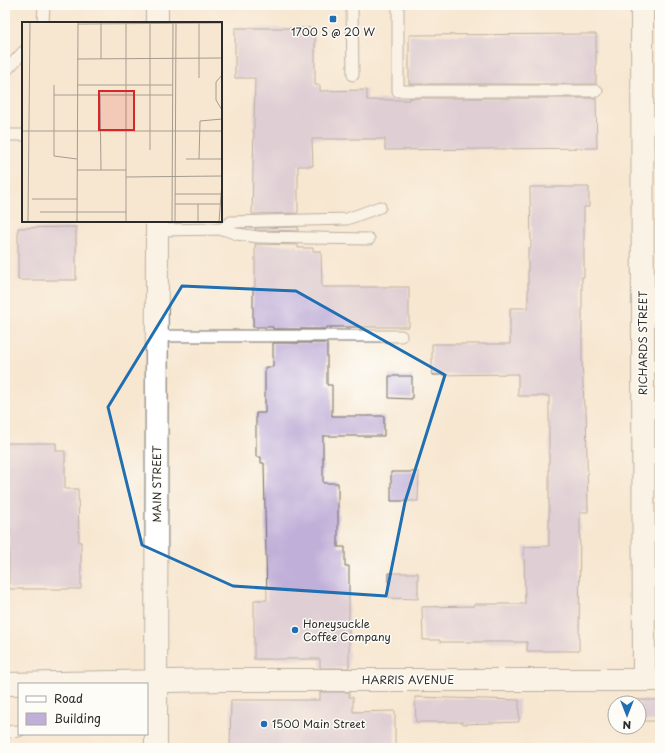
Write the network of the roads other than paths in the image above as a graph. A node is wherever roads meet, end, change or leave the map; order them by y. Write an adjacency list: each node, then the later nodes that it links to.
1 (44, 5): 6 (lane)
2 (157, 5): 7 (street)
3 (352, 5): 10 (lane)
4 (398, 5): 11 (lane)
5 (642, 5): 12 (street, RICHARDS STREET)
6 (43, 22)
7 (157, 22)
8 (22, 53): 9 (lane)
9 (5, 72)
10 (353, 75)
11 (597, 91)
12 (651, 122): 21 (street, RICHARDS STREET)
13 (5, 135): 14 (lane)
14 (22, 135)
15 (380, 207): 17 (lane)
16 (157, 225): 17 (lane); 19 (street, MAIN STREET)
17 (223, 229): 18 (lane)
18 (369, 239)
19 (157, 336): 20 (lane); 23 (street, MAIN STREET)
20 (401, 336)
21 (652, 680): 23 (street, HARRIS AVENUE)
22 (148, 683): 23 (street, HARRIS AVENUE)
23 (156, 683): 28 (street, MAIN STREET)
24 (5, 684): 25 (street, HARRIS AVENUE)
25 (18, 684)
26 (5, 732): 27 (lane)
27 (18, 732)
28 (153, 737)

